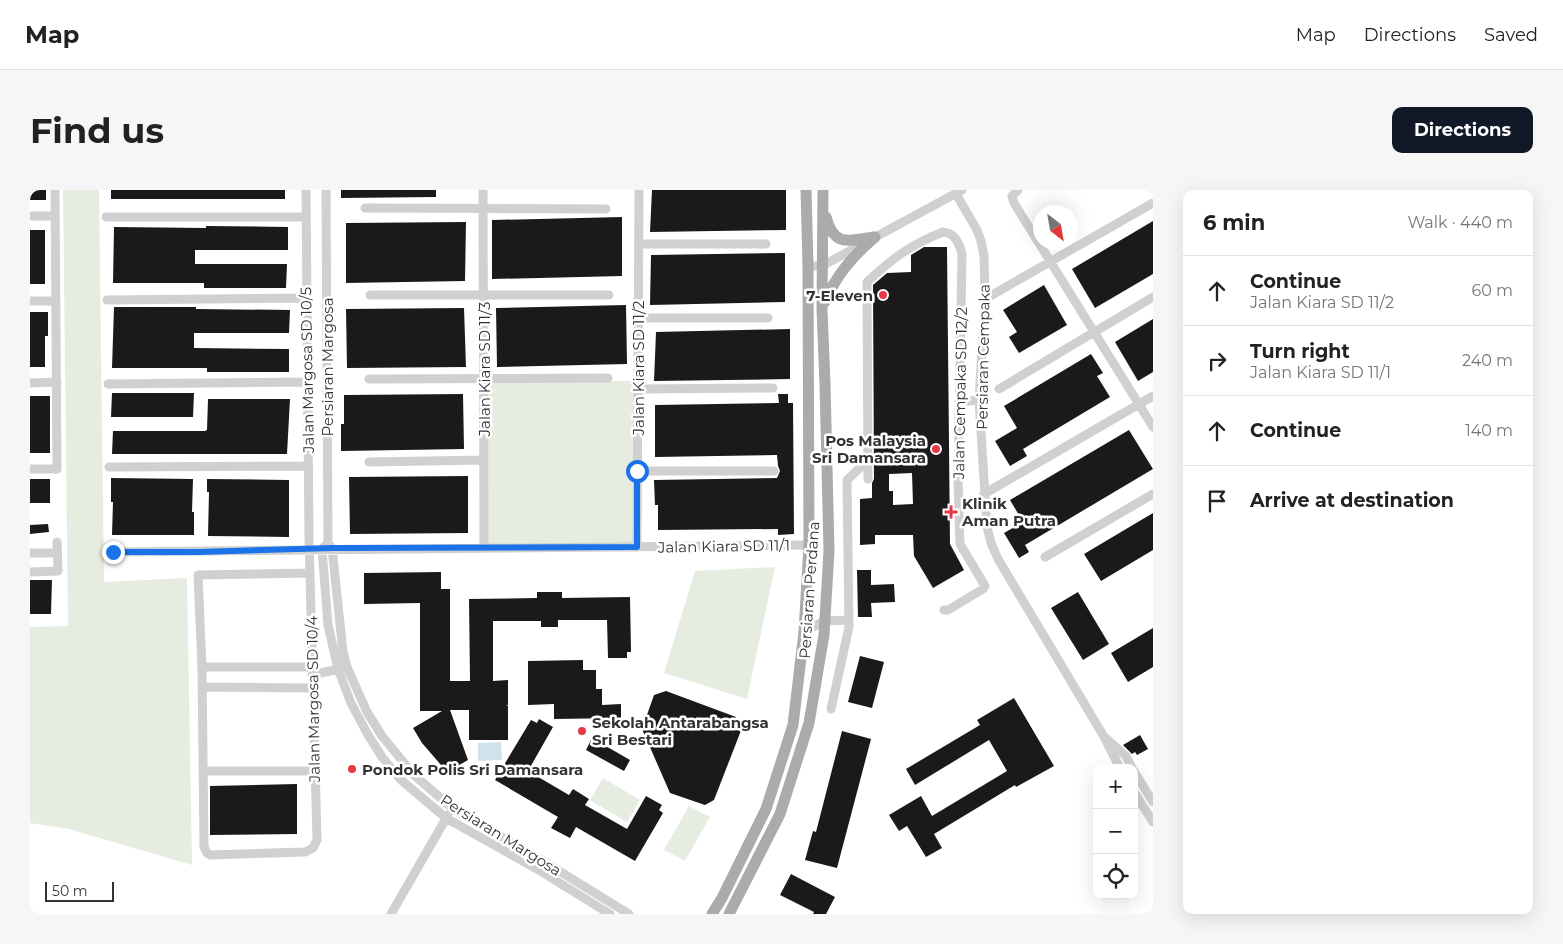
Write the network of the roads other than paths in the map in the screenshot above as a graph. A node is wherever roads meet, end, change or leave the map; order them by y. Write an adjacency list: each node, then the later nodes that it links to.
1 (55, 190): 16 (street)
2 (306, 190): 17 (street, Jalan Margosa SD 10/5)
3 (326, 190): 66 (street, Persiaran Margosa)
4 (483, 190): 12 (street, Jalan Kiara SD 11/3)
5 (639, 190): 20 (street, Jalan Kiara SD 11/2)
6 (806, 190): 23 (main road, Persiaran Perdana)
7 (823, 190): 14 (main road, Persiaran Perdana)
8 (959, 192): 19 (street); 30 (street, Persiaran Cempaka)
9 (1015, 193): 22 (street)
10 (1153, 203): 22 (street)
11 (365, 208): 12 (street)
12 (483, 209): 13 (street); 27 (street, Jalan Kiara SD 11/3)
13 (606, 209)
14 (824, 211): 19 (main road); 24 (main road, Persiaran Perdana)
15 (30, 216): 16 (street)
16 (55, 216): 31 (street)
17 (306, 216): 18 (street); 29 (street, Jalan Margosa SD 10/5)
18 (106, 217)
19 (875, 237): 24 (street); 34 (main road)
20 (639, 244): 21 (street); 35 (street, Jalan Kiara SD 11/2)
21 (766, 244)
22 (1050, 263): 30 (street); 37 (street)
23 (808, 266): 24 (street); 65 (main road, Persiaran Perdana)
24 (822, 266): 34 (main road, Persiaran Perdana)
25 (609, 294): 27 (street)
26 (370, 296): 27 (street)
27 (483, 296): 40 (street, Jalan Kiara SD 11/3)
28 (1153, 297): 37 (street)
29 (307, 298): 32 (street); 42 (street, Jalan Margosa SD 10/5)
30 (985, 299): 49 (street, Persiaran Cempaka)
31 (56, 300): 33 (street); 41 (street)
32 (107, 300)
33 (30, 301)
34 (822, 309): 78 (main road, Persiaran Perdana)
35 (638, 318): 36 (street); 47 (street, Jalan Kiara SD 11/2)
36 (768, 318)
37 (1093, 332): 46 (street); 51 (street)
38 (608, 378): 40 (street)
39 (369, 379): 40 (street)
40 (484, 379): 53 (street, Jalan Kiara SD 11/3)
41 (57, 382): 43 (street); 58 (street)
42 (308, 382): 44 (street); 56 (street, Jalan Margosa SD 10/5)
43 (30, 383)
44 (108, 384)
45 (773, 388): 47 (street)
46 (999, 389)
47 (638, 390): 59 (street, Jalan Kiara SD 11/2)
48 (1153, 396): 51 (street)
49 (979, 400): 50 (street); 62 (street, Persiaran Cempaka)
50 (959, 402): 54 (street, Jalan Cempaka SD 12/2); 76 (street, Jalan Cempaka SD 12/2)
51 (1139, 404): 52 (street); 62 (street)
52 (1153, 427)
53 (484, 460): 55 (street); 67 (street, Jalan Kiara SD 11/3)
54 (867, 461): 61 (street); 77 (street)
55 (369, 462)
56 (308, 466): 57 (street); 69 (street, Jalan Margosa SD 10/5)
57 (110, 467)
58 (30, 469)
59 (637, 471): 60 (street); 68 (street, Jalan Kiara SD 11/2)
60 (774, 471)
61 (868, 479)
62 (984, 494): 86 (street, Persiaran Cempaka)
63 (1153, 494): 73 (street)
64 (57, 542): 70 (street)
65 (809, 545): 68 (street, Jalan Kiara SD 11/1); 79 (main road, Persiaran Perdana)
66 (327, 547): 67 (street, Jalan Kiara SD 11/1); 69 (street, Jalan Kiara SD 11/1); 81 (street, Persiaran Margosa)
67 (484, 547): 68 (street, Jalan Kiara SD 11/1)
68 (637, 547)
69 (309, 550): 71 (street, Jalan Kiara SD 11/1); 75 (street, Jalan Margosa SD 10/4)
70 (57, 552): 72 (street); 74 (street)
71 (113, 552)
72 (30, 553)
73 (1045, 557)
74 (30, 572)
75 (310, 573): 80 (street); 82 (street, Jalan Margosa SD 10/4)
76 (944, 610)
77 (848, 620): 78 (street); 85 (street)
78 (824, 621): 79 (street); 102 (main road, Persiaran Perdana)
79 (804, 632): 97 (main road, Persiaran Perdana)
80 (202, 667): 82 (street); 83 (street)
81 (342, 668): 82 (street); 94 (street, Persiaran Margosa); 95 (street, Persiaran Margosa)
82 (312, 671): 84 (street, Jalan Margosa SD 10/4)
83 (202, 687): 84 (street); 89 (street)
84 (312, 688): 90 (street, Jalan Margosa SD 10/4)
85 (831, 708)
86 (1103, 735): 87 (street); 88 (street)
87 (1118, 764)
88 (1130, 764)
89 (204, 771): 90 (street); 90 (street, Jalan Margosa SD 10/4)
90 (314, 771)
91 (1138, 777): 93 (street)
92 (1138, 798): 96 (street)
93 (1153, 802)
94 (452, 808): 95 (street); 100 (street, Persiaran Margosa)
95 (446, 818): 98 (street); 99 (street, Persiaran Margosa)
96 (1153, 822)
97 (714, 911): 101 (main road)
98 (391, 914)
99 (610, 914)
100 (629, 914)
101 (704, 914)
102 (729, 914)

